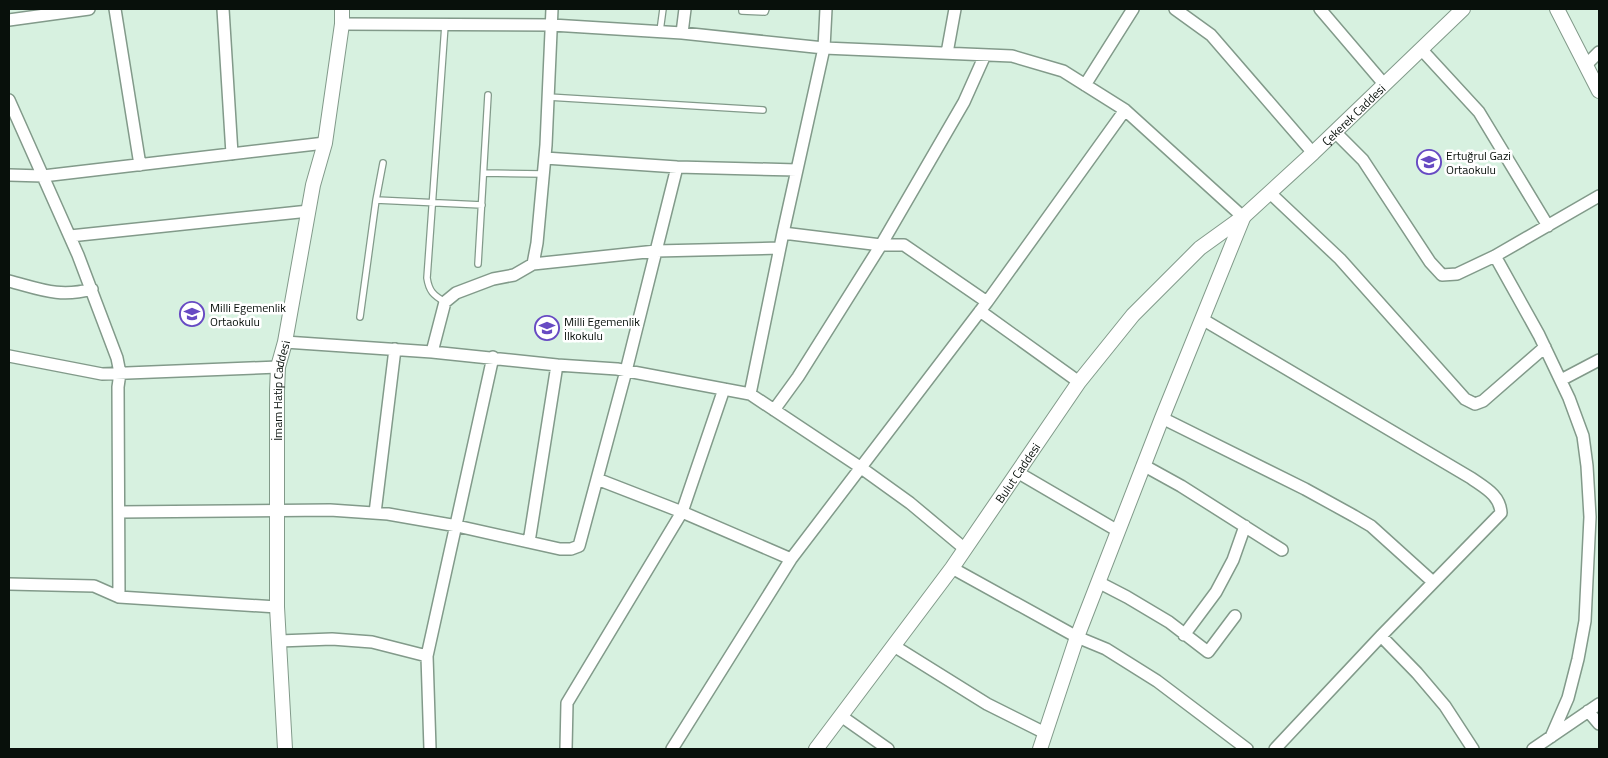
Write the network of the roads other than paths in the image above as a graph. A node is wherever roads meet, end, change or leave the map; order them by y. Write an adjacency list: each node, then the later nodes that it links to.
1 (88, 9): 17 (street)
2 (115, 9): 43 (street)
3 (224, 9): 40 (street)
4 (342, 9): 18 (street, İmam Hatip Caddesi)
5 (552, 9): 20 (street)
6 (663, 9): 21 (lane)
7 (685, 9): 22 (street)
8 (742, 9): 9 (lane)
9 (766, 9)
10 (826, 9): 23 (street)
11 (955, 9): 26 (street)
12 (1133, 9): 30 (street)
13 (1175, 9): 39 (street)
14 (1320, 9): 29 (street)
15 (1463, 9): 24 (street, Çekerek Caddesi)
16 (1557, 9): 28 (street)
17 (9, 20)
18 (342, 24): 19 (street); 38 (street, İmam Hatip Caddesi)
19 (445, 24): 20 (street); 53 (lane)
20 (552, 25): 21 (street); 33 (street)
21 (660, 32): 22 (street)
22 (682, 33): 23 (street)
23 (824, 48): 26 (street); 45 (street)
24 (1421, 49): 29 (street, Çekerek Caddesi); 57 (street)
25 (1599, 52): 28 (street)
26 (947, 53): 27 (street)
27 (985, 54): 30 (street); 60 (street)
28 (1586, 65): 31 (street)
29 (1384, 84): 37 (street, Çekerek Caddesi)
30 (1085, 85): 36 (street)
31 (1599, 91)
32 (488, 95): 46 (lane)
33 (548, 97): 35 (lane); 41 (street)
34 (9, 100): 49 (street)
35 (763, 110)
36 (1125, 110): 56 (street); 69 (street)
37 (1334, 132): 39 (street, Çekerek Caddesi); 63 (street)
38 (325, 143): 40 (street); 55 (street, İmam Hatip Caddesi)
39 (1313, 153): 50 (street, Çekerek Caddesi)
40 (232, 154): 43 (street)
41 (545, 158): 44 (street); 47 (street)
42 (383, 163): 52 (lane)
43 (140, 164): 49 (street)
44 (677, 167): 45 (street); 62 (street)
45 (797, 170): 58 (street)
46 (485, 172): 47 (lane); 54 (lane)
47 (543, 174): 65 (street)
48 (9, 175): 49 (street)
49 (42, 176): 59 (street)
50 (1270, 193): 56 (street, Çekerek Caddesi); 73 (street)
51 (1599, 196): 57 (street)
52 (376, 200): 53 (lane); 70 (lane)
53 (431, 202): 54 (lane); 68 (lane)
54 (482, 205): 64 (lane)
55 (309, 211): 59 (street); 72 (street, İmam Hatip Caddesi)
56 (1243, 218): 71 (street); 84 (street, Bulut Caddesi)
57 (1548, 226): 63 (street)
58 (783, 234): 60 (street); 61 (street)
59 (70, 236): 67 (street)
60 (881, 245): 69 (street); 87 (street)
61 (780, 248): 62 (street); 86 (street)
62 (656, 251): 65 (street); 81 (street)
63 (1495, 256): 73 (street)
64 (478, 264)
65 (533, 264): 68 (street)
66 (9, 281): 67 (street)
67 (92, 289): 82 (street)
68 (445, 302): 75 (street)
69 (983, 306): 84 (street); 90 (street)
70 (360, 317)
71 (1202, 319): 88 (street); 106 (street)
72 (285, 342): 74 (street); 80 (street, İmam Hatip Caddesi)
73 (1545, 347): 83 (street)
74 (395, 349): 75 (street); 96 (street)
75 (432, 352): 77 (street)
76 (9, 356): 82 (street)
77 (493, 357): 79 (street); 97 (street)
78 (1599, 360): 83 (street)
79 (557, 365): 81 (street); 100 (street)
80 (278, 367): 82 (street); 93 (street, İmam Hatip Caddesi)
81 (626, 371): 85 (street); 92 (street)
82 (120, 373): 94 (street)
83 (1561, 380): 122 (street)
84 (1079, 382): 91 (street, Bulut Caddesi)
85 (724, 389): 86 (street); 95 (street)
86 (750, 394): 87 (street)
87 (774, 410): 90 (street)
88 (1162, 418): 89 (street); 106 (street)
89 (1143, 465): 98 (street); 99 (street)
90 (860, 467): 101 (street); 103 (street)
91 (1017, 472): 99 (street); 101 (street, Bulut Caddesi)
92 (597, 478): 95 (street); 100 (street)
93 (277, 510): 94 (street); 96 (street); 109 (street, İmam Hatip Caddesi)
94 (119, 512): 108 (street)
95 (682, 512): 103 (street); 125 (street)
96 (375, 513): 97 (street)
97 (457, 526): 100 (street); 116 (street)
98 (1245, 526): 102 (street); 111 (street)
99 (1118, 531): 105 (street)
100 (529, 542)
101 (965, 548): 104 (street, Bulut Caddesi)
102 (1282, 550)
103 (791, 559): 126 (street)
104 (952, 568): 113 (street); 115 (street, Bulut Caddesi)
105 (1098, 582): 111 (street); 113 (street)
106 (1433, 582): 112 (street)
107 (9, 584): 108 (street)
108 (119, 597): 109 (street)
109 (277, 607): 114 (street, İmam Hatip Caddesi)
110 (1235, 616): 111 (street)
111 (1184, 635)
112 (1380, 636): 131 (street); 132 (street)
113 (1076, 637): 121 (street); 130 (street)
114 (279, 641): 116 (street); 123 (street, İmam Hatip Caddesi)
115 (894, 646): 119 (street, Bulut Caddesi); 121 (street)
116 (427, 656): 124 (street)
117 (1599, 704): 118 (street)
118 (1588, 711): 120 (street); 122 (street)
119 (841, 716): 127 (street, Bulut Caddesi); 128 (street)
120 (1599, 724)
121 (1045, 733): 129 (street)
122 (1551, 737): 133 (street)
123 (285, 749)
124 (430, 749)
125 (566, 749)
126 (672, 749)
127 (816, 749)
128 (888, 749)
129 (1040, 749)
130 (1247, 749)
131 (1275, 749)
132 (1473, 749)
133 (1533, 749)

